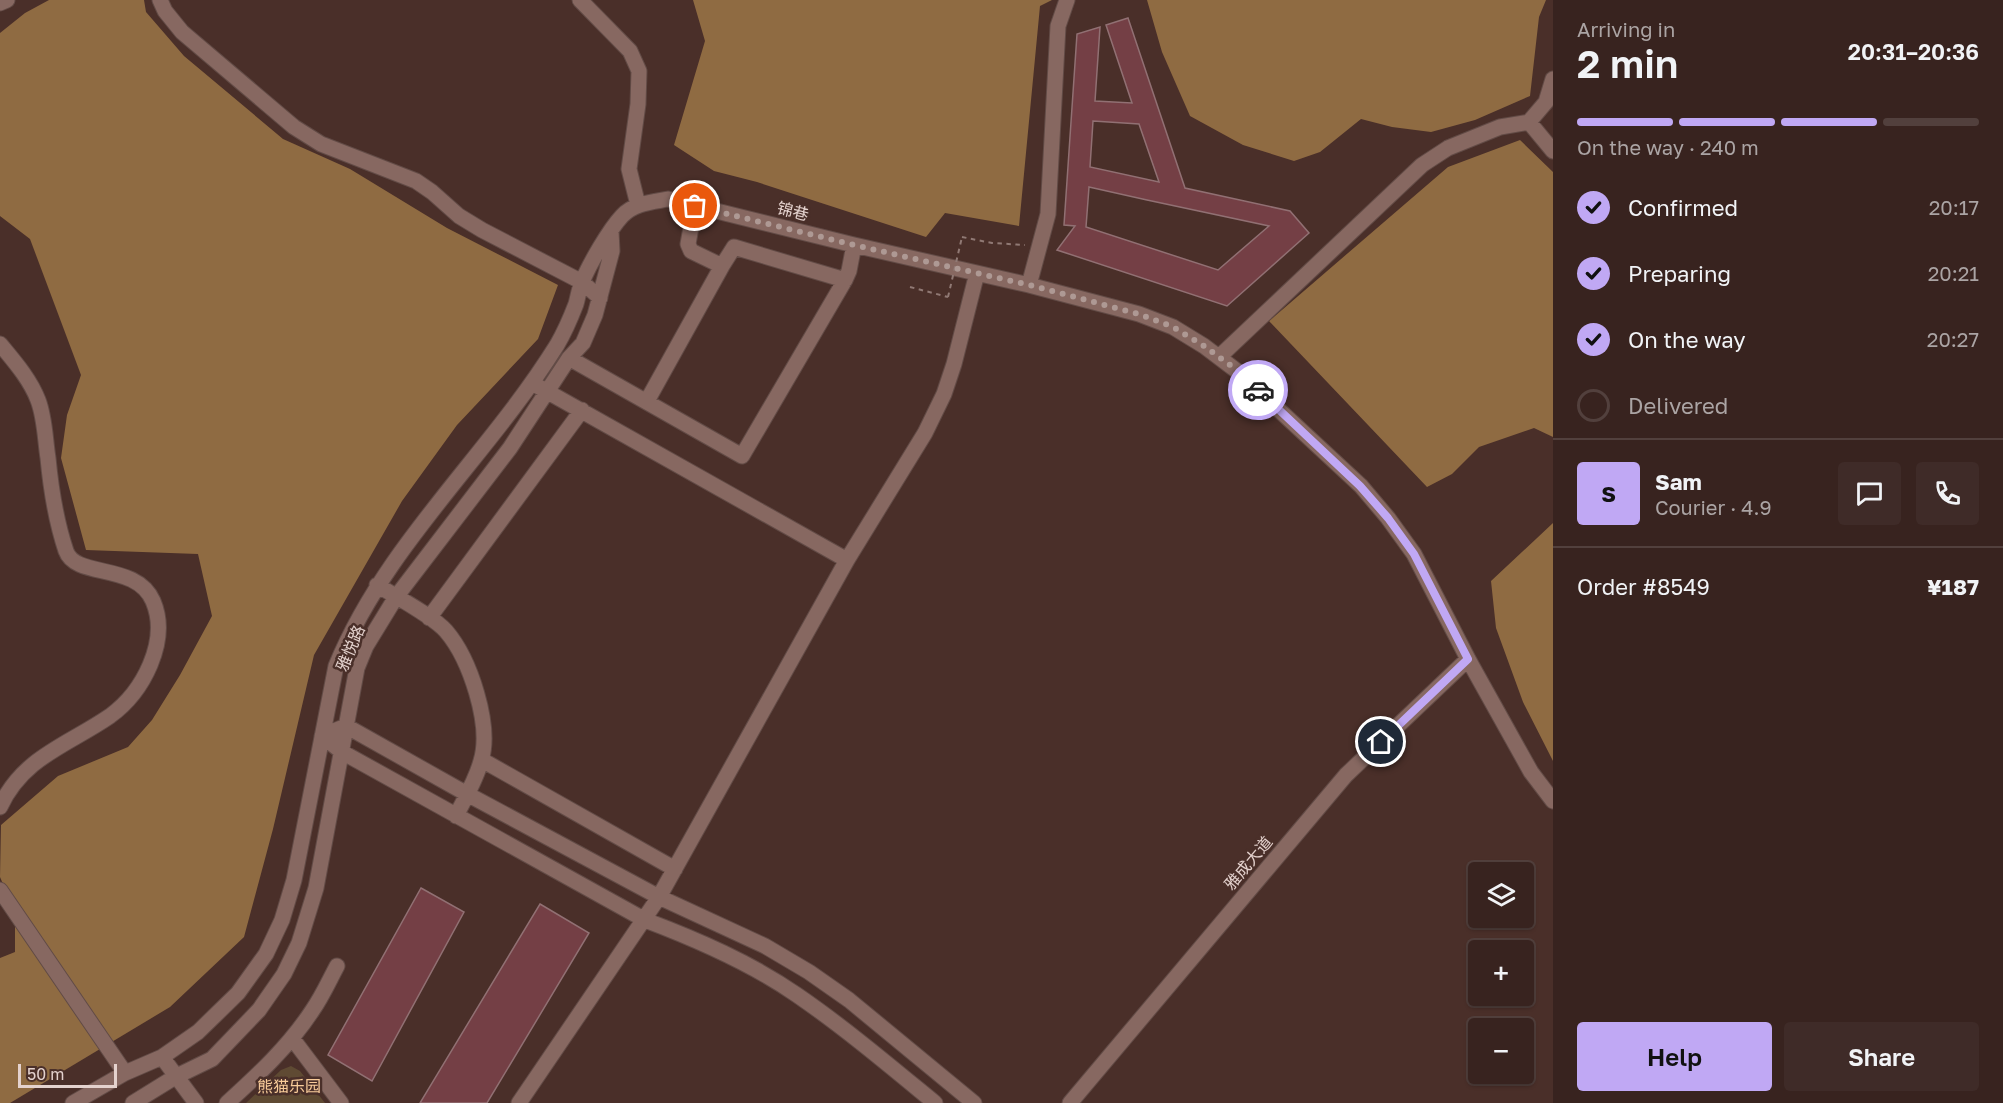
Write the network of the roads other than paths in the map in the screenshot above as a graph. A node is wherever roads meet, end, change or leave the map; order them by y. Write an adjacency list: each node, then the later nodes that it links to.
1 (7, 0): 5 (street)
2 (160, 0): 16 (street)
3 (580, 0): 9 (street)
4 (1067, 0): 17 (street)
5 (0, 3)
6 (1553, 79): 7 (street)
7 (1529, 122): 8 (street); 20 (street)
8 (1553, 151)
9 (638, 205): 10 (street, 锦巷); 11 (street, 锦巷)
10 (695, 206): 12 (street, 锦巷); 13 (street)
11 (611, 231): 16 (street, 锦巷); 18 (street, 雅悦路)
12 (854, 245): 14 (street, 锦巷); 15 (street)
13 (722, 266): 15 (street); 24 (street)
14 (977, 273): 17 (street, 锦巷); 26 (street)
15 (844, 280): 24 (street)
16 (582, 282): 18 (street); 22 (street, 锦巷)
17 (1029, 285): 20 (street, 锦巷)
18 (600, 298): 21 (street, 雅悦路)
19 (0, 344): 37 (street)
20 (1220, 357): 30 (street, 锦巷)
21 (569, 358): 23 (street, 雅悦路); 24 (street)
22 (531, 384): 23 (street); 27 (street, 锦巷)
23 (548, 390): 25 (street); 28 (street, 雅悦路)
24 (647, 401)
25 (582, 410): 26 (street); 29 (street)
26 (848, 560): 39 (street)
27 (377, 585): 28 (street); 32 (street, 锦巷)
28 (396, 597): 29 (street); 31 (street, 雅悦路)
29 (429, 618): 34 (street)
30 (1468, 659): 36 (street, 锦巷); 56 (street, 雅成大道)
31 (346, 726): 32 (street); 33 (street, 雅悦路); 35 (street)
32 (322, 736): 33 (street); 45 (street, 锦巷)
33 (342, 752): 38 (street); 47 (street, 雅悦路)
34 (482, 760): 35 (street); 39 (street)
35 (467, 794): 38 (street); 41 (street)
36 (1553, 801)
37 (0, 807)
38 (456, 816): 42 (street)
39 (675, 869): 41 (street)
40 (0, 890): 46 (street)
41 (659, 897): 42 (street); 55 (street)
42 (645, 920): 53 (street); 54 (street)
43 (337, 966): 44 (street)
44 (292, 1038): 51 (street); 52 (street)
45 (162, 1057): 46 (street); 47 (street)
46 (125, 1073): 48 (street)
47 (176, 1077): 49 (street, 雅悦路); 50 (street)
48 (73, 1103)
49 (133, 1103)
50 (196, 1103)
51 (227, 1103)
52 (341, 1103)
53 (519, 1103)
54 (935, 1103)
55 (974, 1103)
56 (1070, 1103)

